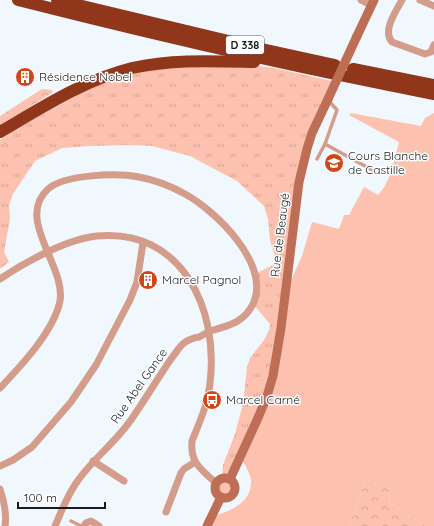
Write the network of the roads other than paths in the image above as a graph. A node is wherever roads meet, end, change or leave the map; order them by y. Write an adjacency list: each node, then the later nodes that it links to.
1 (18, 0): 9 (highway, D 338)
2 (57, 0): 10 (highway, D 338)
3 (361, 0): 6 (street)
4 (402, 0): 8 (street)
5 (420, 0): 7 (street)
6 (372, 3): 12 (street, Rue de Beaugé, bridge)
7 (434, 6)
8 (434, 45)
9 (273, 61): 11 (highway, D 338); 13 (highway)
10 (434, 85)
11 (434, 94)
12 (328, 99): 16 (lane); 27 (street, Rue de Beaugé)
13 (49, 103): 14 (highway); 15 (highway)
14 (0, 132)
15 (0, 136)
16 (325, 144): 17 (lane); 18 (lane)
17 (317, 159)
18 (374, 171)
19 (143, 243): 20 (street); 22 (street); 26 (street)
20 (48, 253): 21 (street); 22 (street, Rue Abel Gance); 23 (street, Rue Abel Gance)
21 (0, 279)
22 (208, 332): 24 (street, Rue Abel Gance); 25 (street)
23 (0, 388)
24 (93, 461): 28 (street); 35 (street, Rue Abel Gance)
25 (194, 462): 29 (street); 32 (street)
26 (0, 466)
27 (230, 480): 29 (street); 31 (street)
28 (124, 481)
29 (216, 483): 31 (street)
30 (0, 489): 34 (street)
31 (221, 497): 39 (street)
32 (166, 512)
33 (71, 520): 36 (lane)
34 (5, 526)
35 (55, 526)
36 (81, 526)
37 (84, 526): 38 (street)
38 (99, 526)
39 (207, 526)

